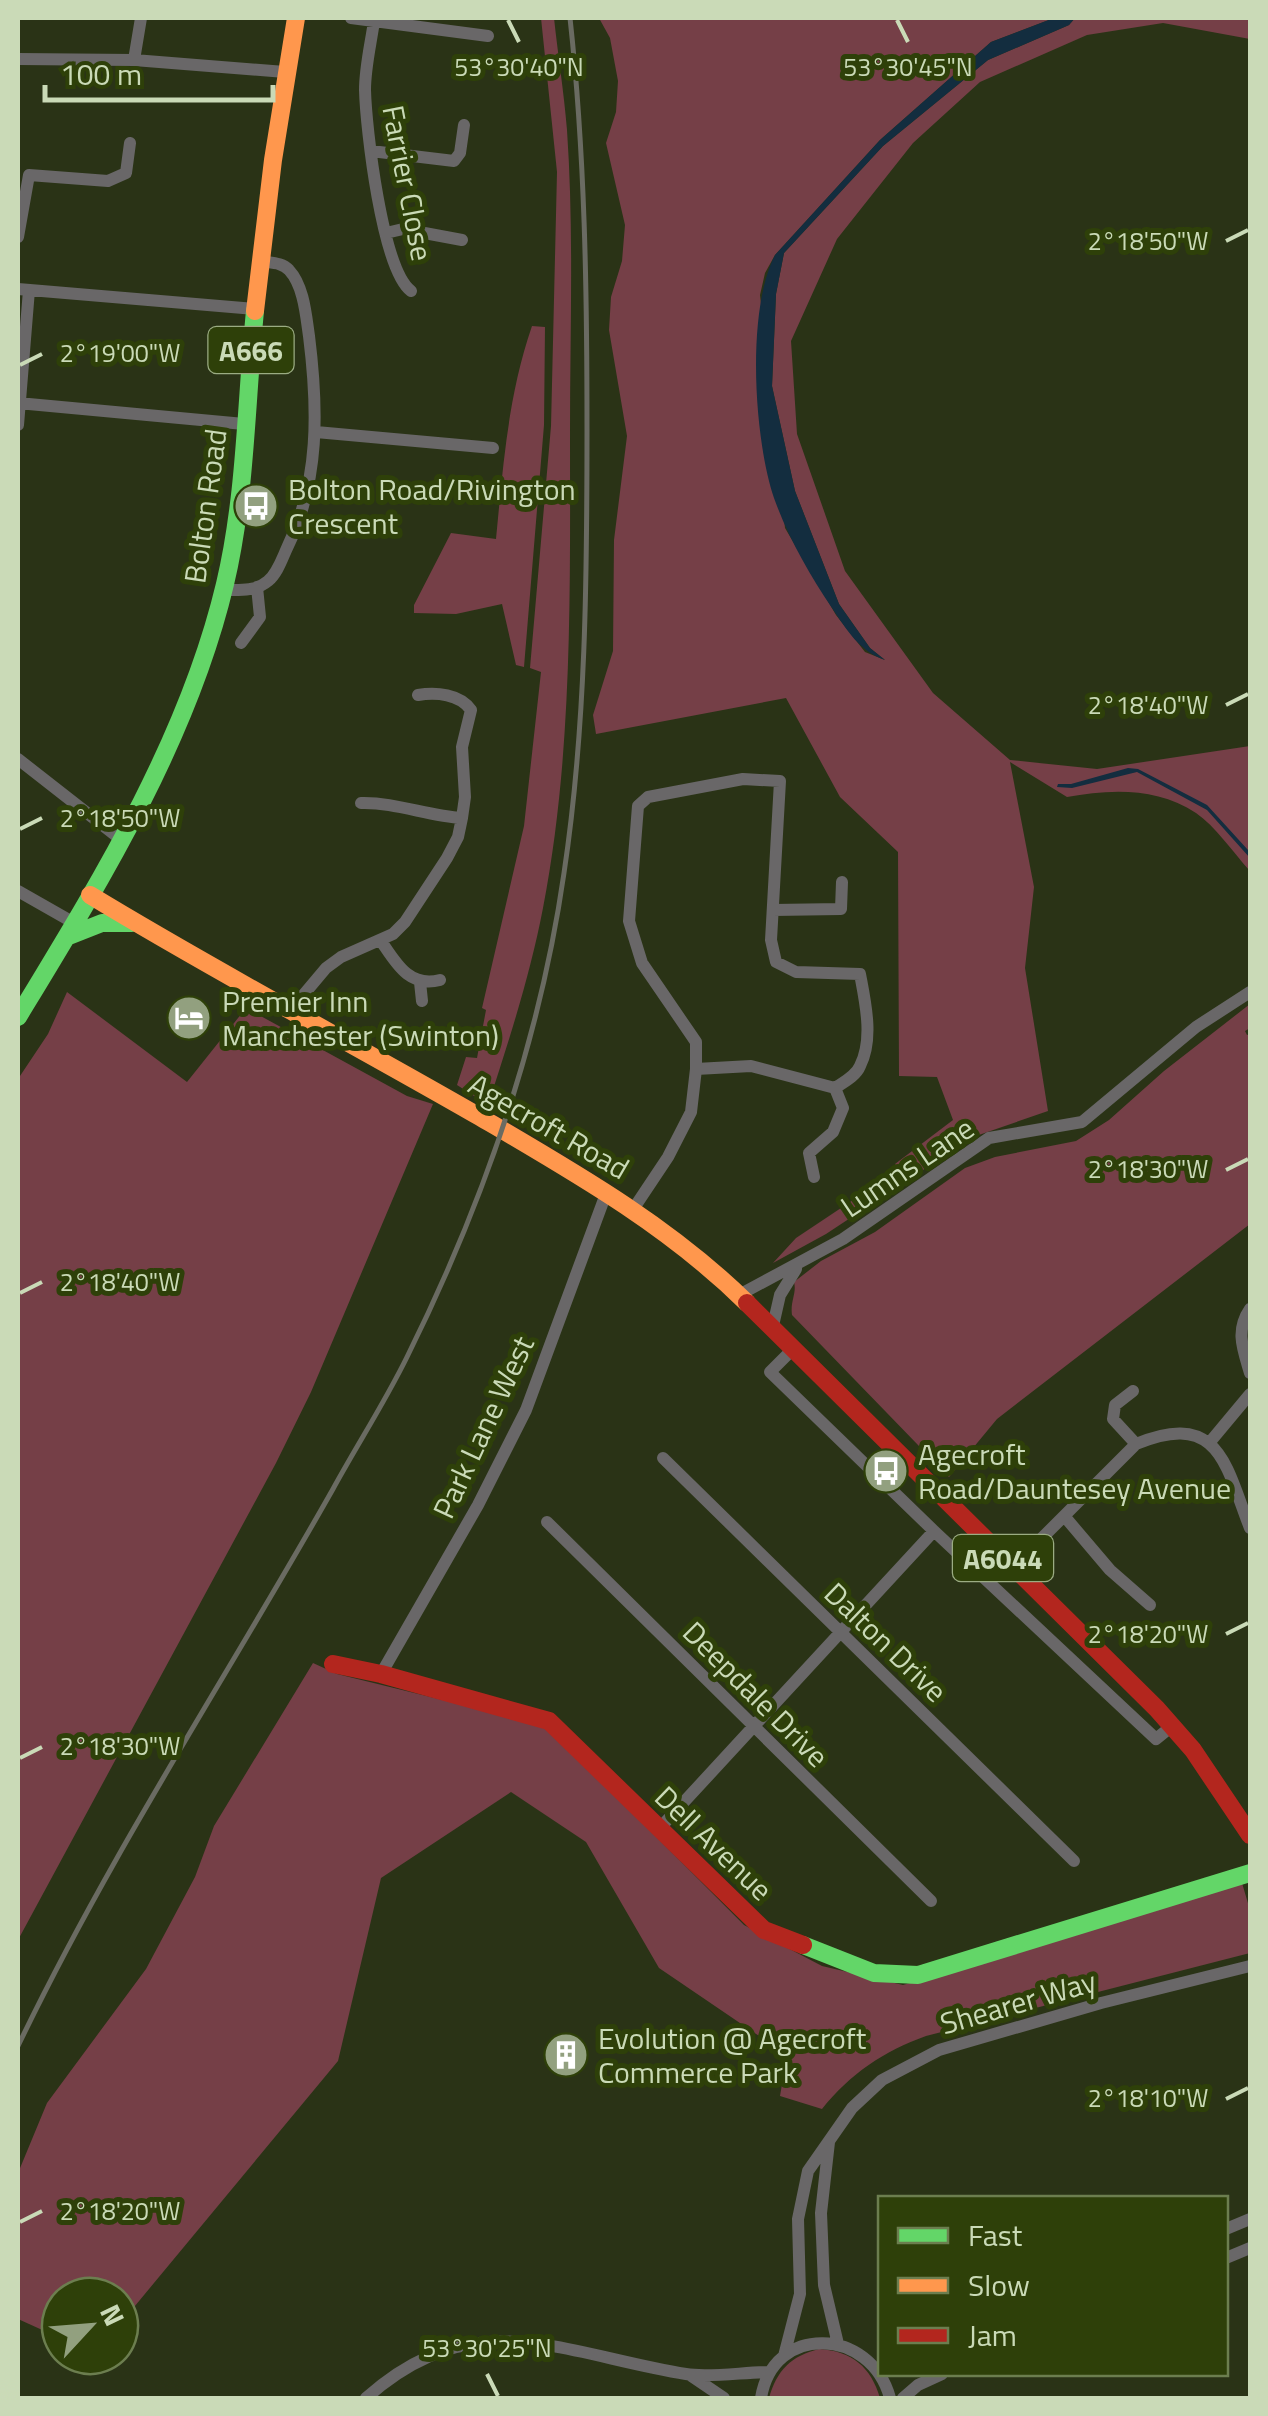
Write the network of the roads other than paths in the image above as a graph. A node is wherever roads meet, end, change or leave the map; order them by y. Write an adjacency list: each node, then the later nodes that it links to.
1 (141, 18): 7 (street)
2 (296, 18): 8 (main road, Bolton Road / A666)
3 (351, 18): 4 (street)
4 (374, 21): 5 (street); 11 (street, Farrier Close)
5 (488, 36)
6 (18, 58): 7 (street)
7 (134, 60): 8 (street)
8 (285, 72): 15 (main road, Bolton Road / A666)
9 (464, 125): 11 (street)
10 (130, 143): 13 (street)
11 (372, 152): 12 (street, Farrier Close)
12 (386, 232): 14 (street); 17 (street, Farrier Close)
13 (18, 237)
14 (462, 240)
15 (260, 262): 18 (main road, Bolton Road / A666); 22 (street)
16 (23, 290): 18 (street); 19 (street)
17 (411, 291)
18 (255, 309): 20 (main road, Bolton Road / A666)
19 (18, 403): 20 (street); 21 (street)
20 (244, 424): 25 (main road, Bolton Road / A666)
21 (18, 425)
22 (316, 432): 23 (street); 24 (street)
23 (493, 448)
24 (256, 588): 25 (street); 26 (street)
25 (223, 590): 33 (main road, Bolton Road / A666)
26 (242, 643)
27 (418, 695): 32 (street)
28 (18, 759): 33 (street)
29 (374, 784): 31 (street)
30 (361, 803): 31 (street)
31 (376, 803): 32 (street)
32 (462, 818): 40 (street)
33 (119, 838): 35 (main road, Bolton Road / A666)
34 (842, 882): 37 (street)
35 (93, 889): 38 (main road, Agecroft Road / A6044); 39 (main road, Bolton Road / A666)
36 (18, 891): 39 (street)
37 (773, 910): 47 (street); 48 (street)
38 (141, 925): 39 (main road); 45 (main road, Agecroft Road / A6044)
39 (72, 930): 46 (main road, Bolton Road / A666)
40 (381, 941): 42 (street); 45 (street)
41 (440, 980): 42 (street)
42 (420, 982): 44 (street)
43 (1250, 992): 52 (street, Lumns Lane)
44 (422, 1001)
45 (289, 1012): 50 (main road, Agecroft Road / A6044)
46 (18, 1017)
47 (696, 1069): 48 (street); 51 (street)
48 (835, 1088): 49 (street)
49 (814, 1177)
50 (607, 1191): 51 (main road, Agecroft Road / A6044); 71 (street, Park Lane West)
51 (634, 1208): 53 (main road, Agecroft Road / A6044)
52 (801, 1264): 53 (street, Lumns Lane); 55 (street)
53 (739, 1295): 55 (main road, Agecroft Road / A6044)
54 (1250, 1309): 57 (street)
55 (772, 1330): 56 (main road, Agecroft Road / A6044)
56 (792, 1350): 66 (street); 67 (main road, Agecroft Road / A6044)
57 (1250, 1373)
58 (1133, 1390): 61 (street)
59 (1250, 1394): 60 (street)
60 (1210, 1442): 61 (street); 65 (street)
61 (1136, 1444): 63 (street)
62 (663, 1458): 69 (street, Dalton Drive)
63 (1065, 1517): 67 (street); 68 (street)
64 (547, 1522): 72 (street, Deepdale Drive)
65 (1250, 1528)
66 (934, 1531): 69 (street); 73 (street)
67 (1013, 1567): 73 (main road, Agecroft Road / A6044)
68 (1150, 1605)
69 (840, 1632): 72 (street); 76 (street, Dalton Drive)
70 (333, 1664): 71 (main road, Dell Avenue)
71 (381, 1674): 74 (main road, Dell Avenue)
72 (753, 1726): 74 (street); 78 (street, Deepdale Drive)
73 (1172, 1726): 75 (main road, Agecroft Road / A6044)
74 (659, 1829): 77 (main road, Dell Avenue)
75 (1250, 1834)
76 (1074, 1861)
77 (1250, 1874)
78 (930, 1901)
79 (1250, 1966): 80 (street, Shearer Way)
80 (829, 2140): 81 (street); 82 (street, Shearer Way)
81 (838, 2344): 82 (street); 83 (street)
82 (784, 2356): 86 (street)
83 (865, 2356): 84 (street); 85 (street)
84 (878, 2356)
85 (878, 2370)
86 (770, 2372): 87 (street); 91 (street)
87 (690, 2375): 89 (street); 90 (street)
88 (938, 2376): 92 (street)
89 (366, 2398)
90 (724, 2398)
91 (761, 2398)
92 (903, 2398)

